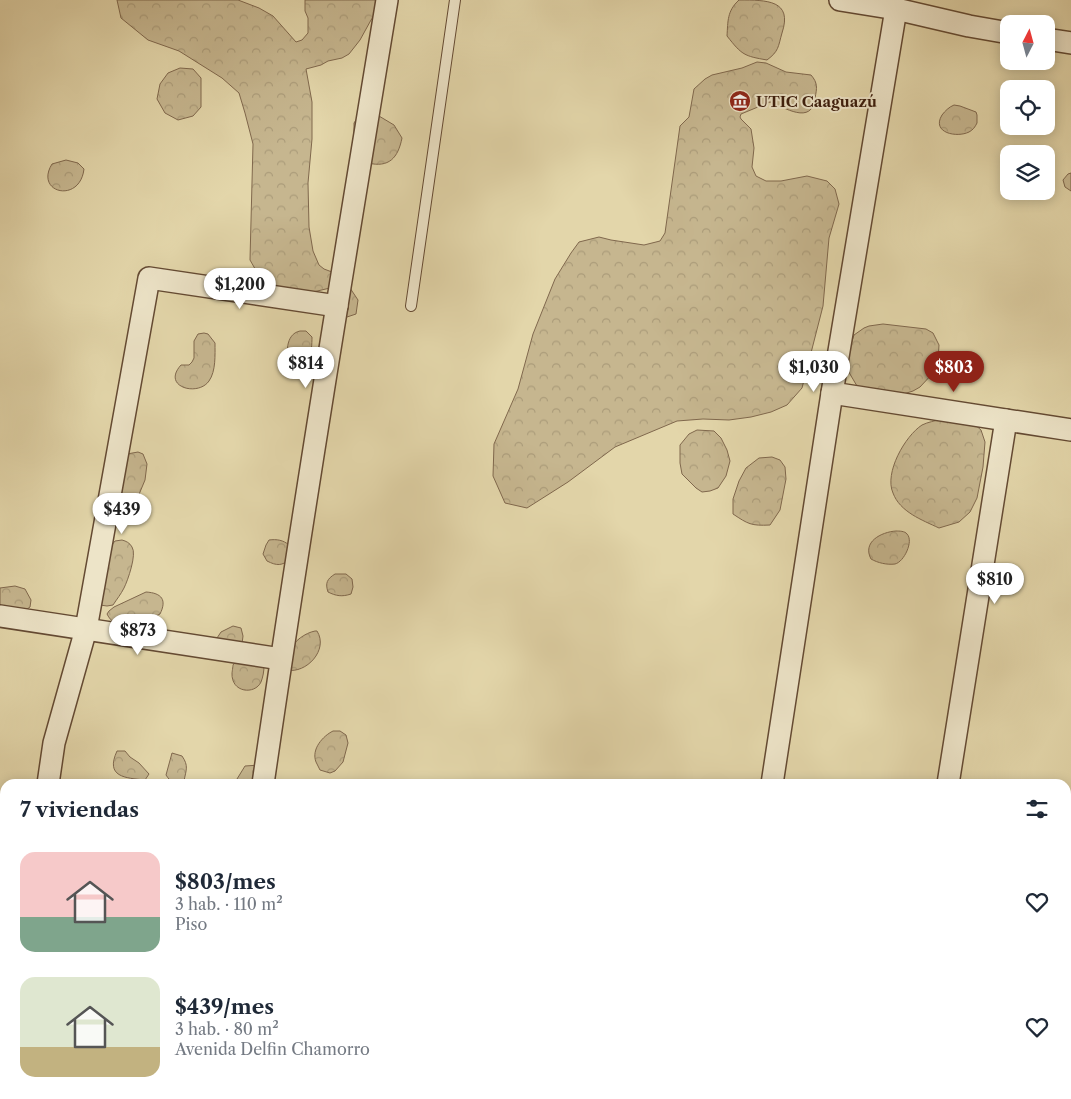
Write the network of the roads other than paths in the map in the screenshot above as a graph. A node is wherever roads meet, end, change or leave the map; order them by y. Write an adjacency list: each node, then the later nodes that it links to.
1 (387, 0): 8 (street)
2 (455, 0): 9 (lane)
3 (840, 0): 4 (street)
4 (896, 9): 5 (street); 10 (street)
5 (1000, 31)
6 (1055, 40): 7 (street)
7 (1071, 43)
8 (337, 306): 14 (street); 15 (street)
9 (411, 306)
10 (832, 393): 11 (street); 18 (street)
11 (1006, 420): 12 (street); 19 (street)
12 (1071, 430)
13 (0, 616): 14 (street)
14 (86, 629): 15 (street); 16 (street)
15 (281, 659): 17 (street)
16 (49, 779)
17 (264, 779)
18 (773, 779)
19 (949, 779)

